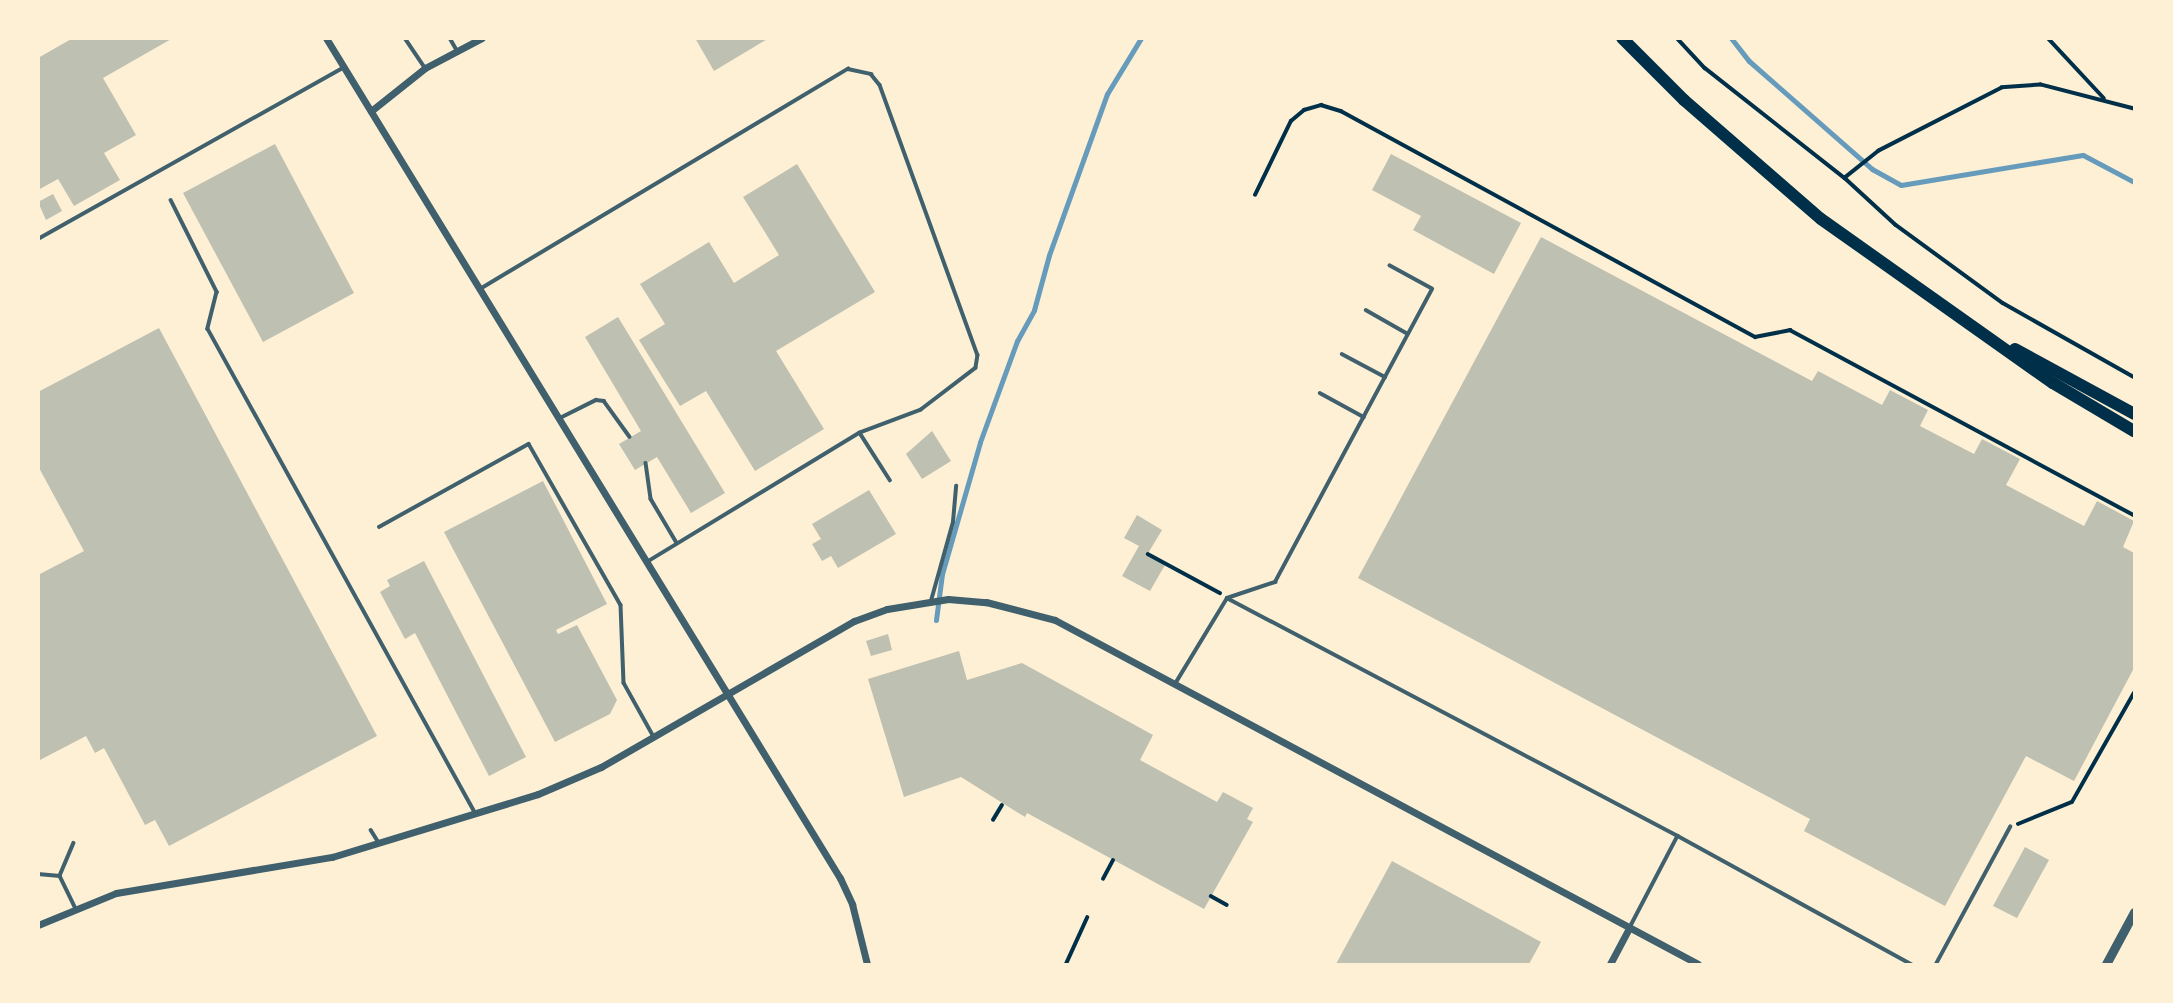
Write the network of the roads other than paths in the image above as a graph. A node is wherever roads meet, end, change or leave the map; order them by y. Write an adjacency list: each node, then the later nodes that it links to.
1 (326, 38): 7 (street)
2 (405, 38): 8 (lane)
3 (450, 38): 6 (lane)
4 (482, 38): 6 (street)
5 (1622, 38): 15 (main road)
6 (457, 50): 8 (street)
7 (344, 67): 9 (street); 11 (lane)
8 (425, 68): 9 (street)
9 (371, 111): 13 (street)
10 (171, 200): 37 (lane)
11 (38, 239)
12 (1390, 266): 16 (lane)
13 (480, 289): 22 (street); 24 (lane)
14 (1366, 310): 16 (lane)
15 (1970, 327): 20 (main road); 23 (main road)
16 (1408, 334): 18 (lane)
17 (1342, 354): 18 (lane)
18 (1385, 377): 21 (lane)
19 (1320, 393): 21 (lane)
20 (2134, 414)
21 (1364, 417): 32 (lane)
22 (560, 418): 25 (lane); 31 (street)
23 (2134, 431)
24 (860, 433): 27 (lane); 30 (lane)
25 (630, 438)
26 (646, 463): 30 (lane)
27 (890, 480)
28 (956, 486): 33 (lane)
29 (379, 527): 36 (lane)
30 (677, 543): 31 (lane)
31 (648, 562): 35 (street)
32 (1227, 598): 34 (lane); 40 (lane)
33 (931, 601): 34 (street); 35 (street)
34 (1175, 684): 48 (street)
35 (728, 696): 36 (street); 49 (street)
36 (654, 737): 37 (street)
37 (477, 816): 42 (street)
38 (2010, 827): 53 (lane)
39 (371, 830): 42 (lane)
40 (1678, 836): 48 (lane); 52 (lane)
41 (74, 843): 44 (lane)
42 (380, 845): 45 (street)
43 (38, 874): 44 (lane)
44 (60, 876): 45 (lane)
45 (76, 909): 47 (street)
46 (2134, 912): 54 (street)
47 (38, 925)
48 (1629, 929): 50 (street); 51 (street)
49 (867, 964)
50 (1610, 964)
51 (1698, 964)
52 (1911, 964)
53 (1936, 964)
54 (2106, 964)

